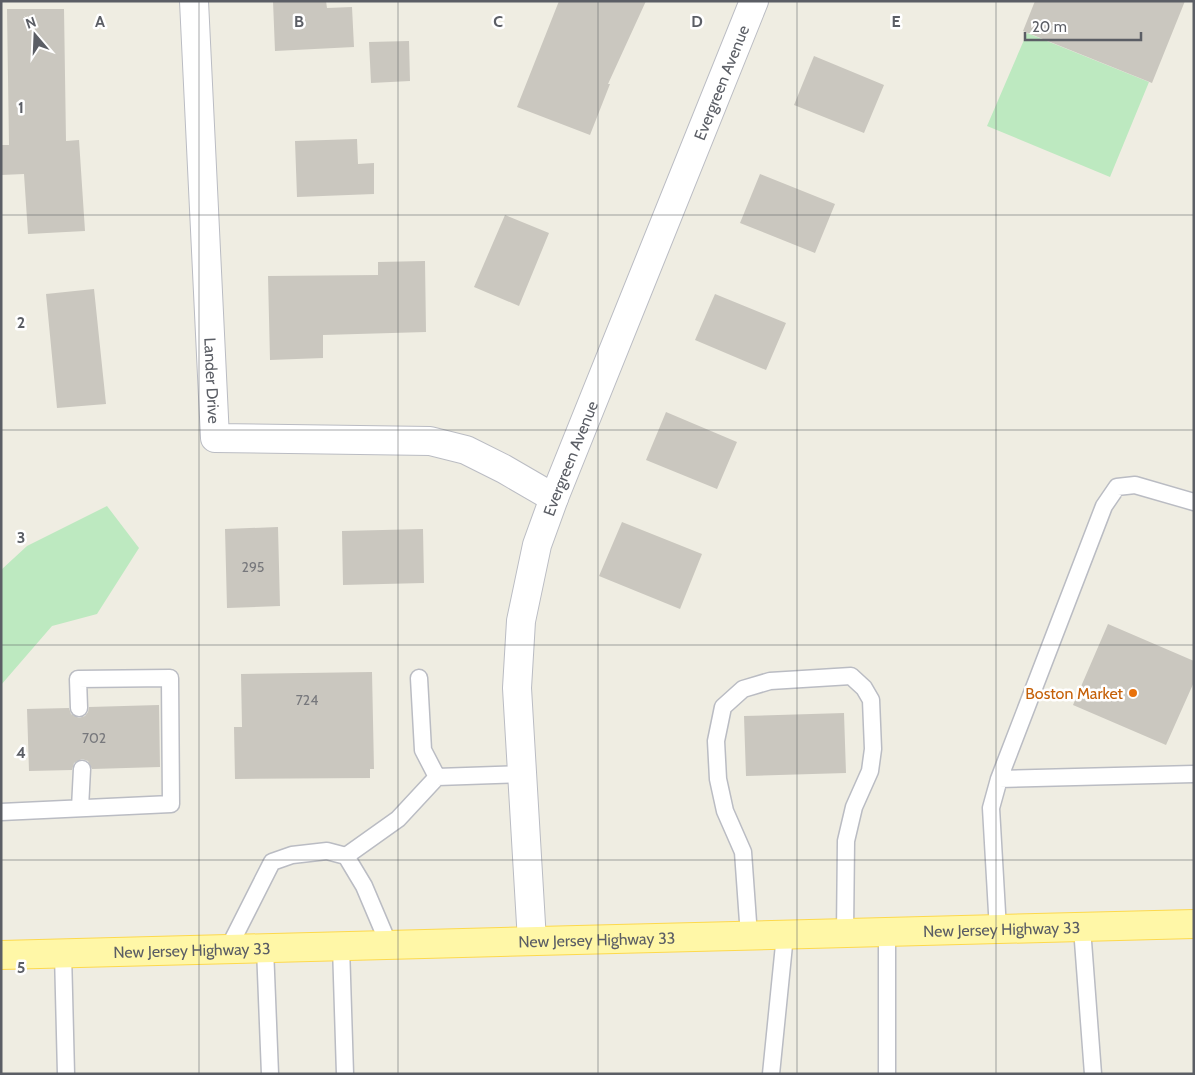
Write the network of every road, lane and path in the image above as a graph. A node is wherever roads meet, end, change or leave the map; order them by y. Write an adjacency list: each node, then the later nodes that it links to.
1 (194, 1): 3 (street, Lander Drive)
2 (754, 1): 3 (street, Evergreen Avenue)
3 (554, 498): 8 (street, Evergreen Avenue)
4 (1194, 502): 11 (lane)
5 (419, 678): 10 (lane)
6 (79, 708): 12 (lane)
7 (82, 770): 12 (lane)
8 (522, 774): 10 (lane); 22 (street, Evergreen Avenue)
9 (1194, 774): 11 (lane)
10 (437, 777): 14 (lane)
11 (999, 779): 17 (lane)
12 (80, 808): 13 (lane)
13 (1, 812)
14 (346, 856): 23 (lane); 26 (lane)
15 (1194, 924): 16 (main road, New Jersey Highway 33)
16 (1082, 928): 17 (main road, New Jersey Highway 33); 34 (lane)
17 (998, 930): 18 (main road, New Jersey Highway 33)
18 (887, 932): 19 (main road, New Jersey Highway 33); 33 (lane)
19 (846, 934): 20 (main road, New Jersey Highway 33); 21 (lane)
20 (785, 935): 21 (main road, New Jersey Highway 33); 32 (lane)
21 (749, 936): 22 (main road, New Jersey Highway 33)
22 (532, 941): 23 (main road, New Jersey Highway 33)
23 (389, 945): 24 (main road, New Jersey Highway 33)
24 (341, 946): 25 (main road, New Jersey Highway 33); 31 (lane)
25 (265, 948): 26 (main road, New Jersey Highway 33); 30 (lane)
26 (228, 949): 27 (main road, New Jersey Highway 33)
27 (63, 953): 28 (main road, New Jersey Highway 33); 29 (lane)
28 (1, 955)
29 (66, 1074)
30 (270, 1074)
31 (345, 1074)
32 (771, 1074)
33 (887, 1074)
34 (1092, 1074)

